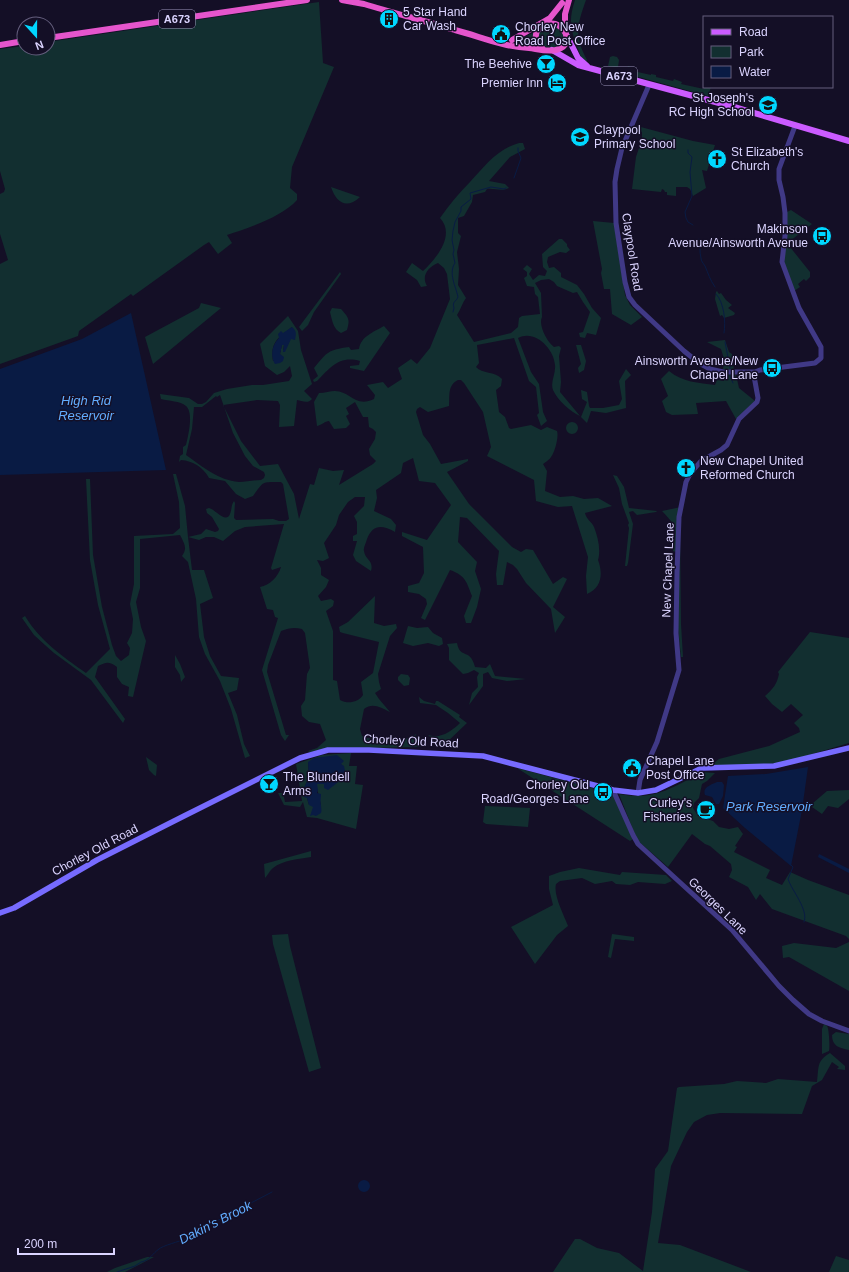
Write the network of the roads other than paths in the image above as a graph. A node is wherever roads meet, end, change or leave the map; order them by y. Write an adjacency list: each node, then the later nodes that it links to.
1 (307, 0): 8 (highway, A673)
2 (342, 0): 11 (highway, A673)
3 (569, 0): 7 (highway)
4 (562, 2): 5 (highway); 9 (highway, A673)
5 (546, 25): 6 (highway, A673); 7 (highway)
6 (539, 28): 9 (highway, A673); 14 (highway)
7 (565, 32): 15 (highway); 16 (main road, A673)
8 (56, 37)
9 (515, 39): 11 (highway, A673); 13 (highway)
10 (16, 42): 12 (highway)
11 (495, 42): 13 (highway, A673)
12 (0, 44)
13 (520, 48): 14 (highway, A673)
14 (543, 49): 15 (highway, A673)
15 (552, 50): 16 (main road, A673)
16 (588, 67): 17 (main road, A673)
17 (649, 85): 18 (main road, A673); 20 (street, Claypool Road)
18 (796, 126): 19 (main road, A673); 20 (street, Claypool Road)
19 (849, 141)
20 (755, 372): 23 (street, New Chapel Lane)
21 (849, 748): 23 (main road, Chorley Old Road)
22 (613, 790): 23 (main road, Chorley Old Road); 24 (main road, Chorley Old Road); 25 (street, Georges Lane)
23 (638, 793)
24 (0, 913)
25 (849, 1031)

